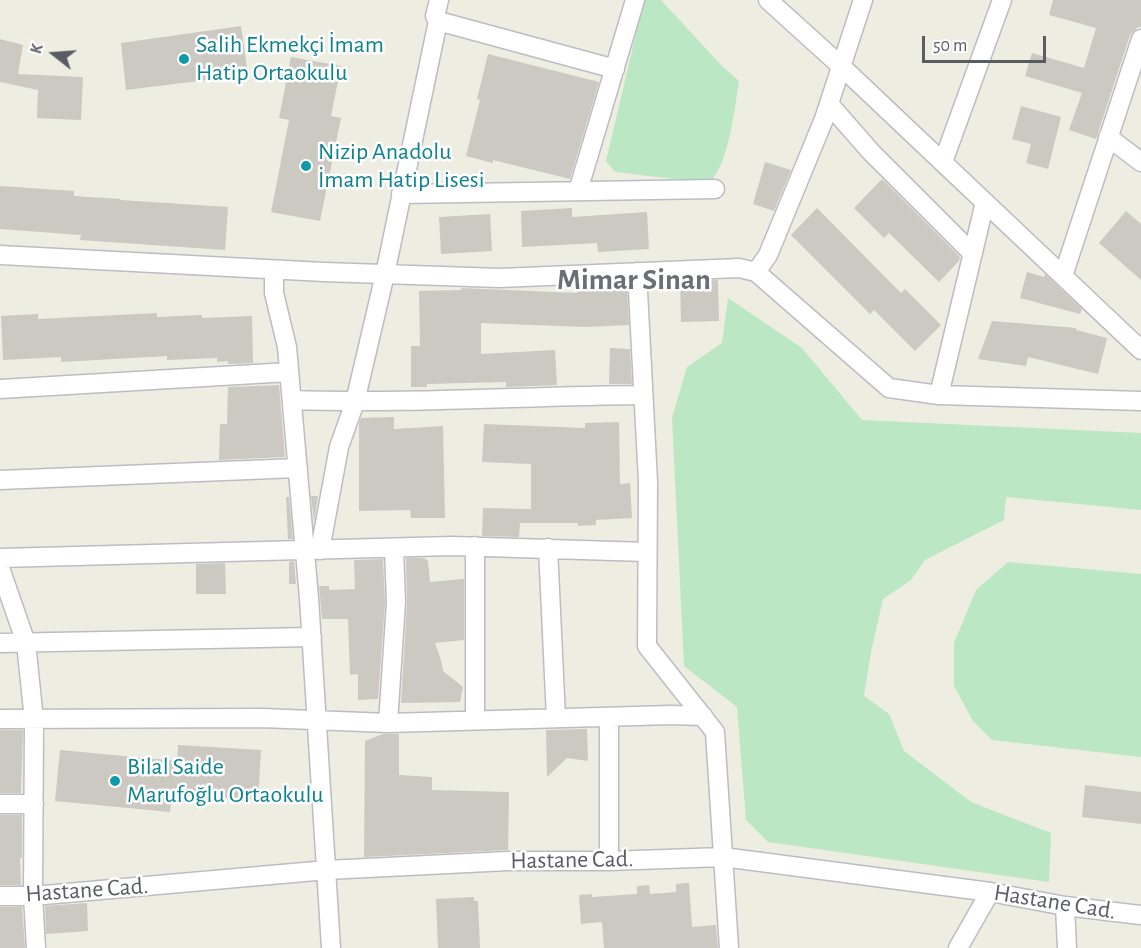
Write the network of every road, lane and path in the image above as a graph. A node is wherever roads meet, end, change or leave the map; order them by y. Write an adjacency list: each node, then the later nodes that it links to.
1 (439, 0): 6 (street)
2 (635, 0): 9 (street)
3 (768, 0): 8 (street)
4 (863, 0): 8 (street)
5 (1002, 0): 12 (street)
6 (438, 21): 9 (street); 16 (street)
7 (1141, 39): 11 (street)
8 (842, 67): 10 (street); 12 (street)
9 (615, 69): 15 (street)
10 (829, 104): 18 (street); 22 (street)
11 (1108, 137): 13 (street); 24 (street)
12 (943, 162): 17 (street)
13 (1141, 162)
14 (715, 189): 15 (street)
15 (578, 191): 16 (street)
16 (400, 194): 23 (street)
17 (985, 202): 18 (street); 24 (street)
18 (973, 254): 29 (street)
19 (0, 255): 20 (street)
20 (274, 270): 23 (street); 26 (street)
21 (637, 272): 22 (street); 23 (street); 28 (street)
22 (756, 272): 29 (street)
23 (385, 274): 32 (street)
24 (1063, 276): 25 (street)
25 (1141, 350)
26 (289, 372): 27 (street); 30 (street)
27 (0, 389)
28 (642, 395): 32 (street); 39 (street)
29 (939, 395): 31 (street)
30 (292, 400): 32 (street); 33 (street)
31 (1141, 401)
32 (355, 402): 38 (street)
33 (298, 468): 34 (street); 38 (street)
34 (0, 480)
35 (475, 546): 36 (street); 37 (street); 51 (street)
36 (394, 548): 38 (street); 52 (street)
37 (548, 548): 39 (street); 47 (street)
38 (312, 550): 40 (street); 42 (street)
39 (647, 552): 45 (street)
40 (0, 558)
41 (0, 568): 44 (street)
42 (312, 637): 44 (street); 49 (street)
43 (0, 643): 44 (street)
44 (26, 643): 50 (street)
45 (703, 716): 46 (street); 55 (street)
46 (609, 717): 47 (street); 56 (street)
47 (556, 718): 51 (street)
48 (0, 719): 50 (street)
49 (317, 719): 50 (street); 52 (street); 57 (street)
50 (34, 720): 54 (street)
51 (475, 720): 52 (street)
52 (388, 723)
53 (0, 804): 54 (street)
54 (34, 804): 60 (street)
55 (723, 857): 56 (street, Hastane Cad.); 58 (street, Hastane Cad.); 65 (street)
56 (609, 861): 57 (street, Hastane Cad.)
57 (327, 870): 60 (street, Hastane Cad.); 64 (street)
58 (990, 892): 61 (street, Hastane Cad.); 66 (street)
59 (0, 896): 60 (street, Hastane Cad.)
60 (33, 896): 63 (street)
61 (1065, 906): 62 (street, Hastane Cad.); 67 (street)
62 (1141, 915)
63 (36, 948)
64 (331, 948)
65 (729, 948)
66 (958, 948)
67 (1067, 948)

